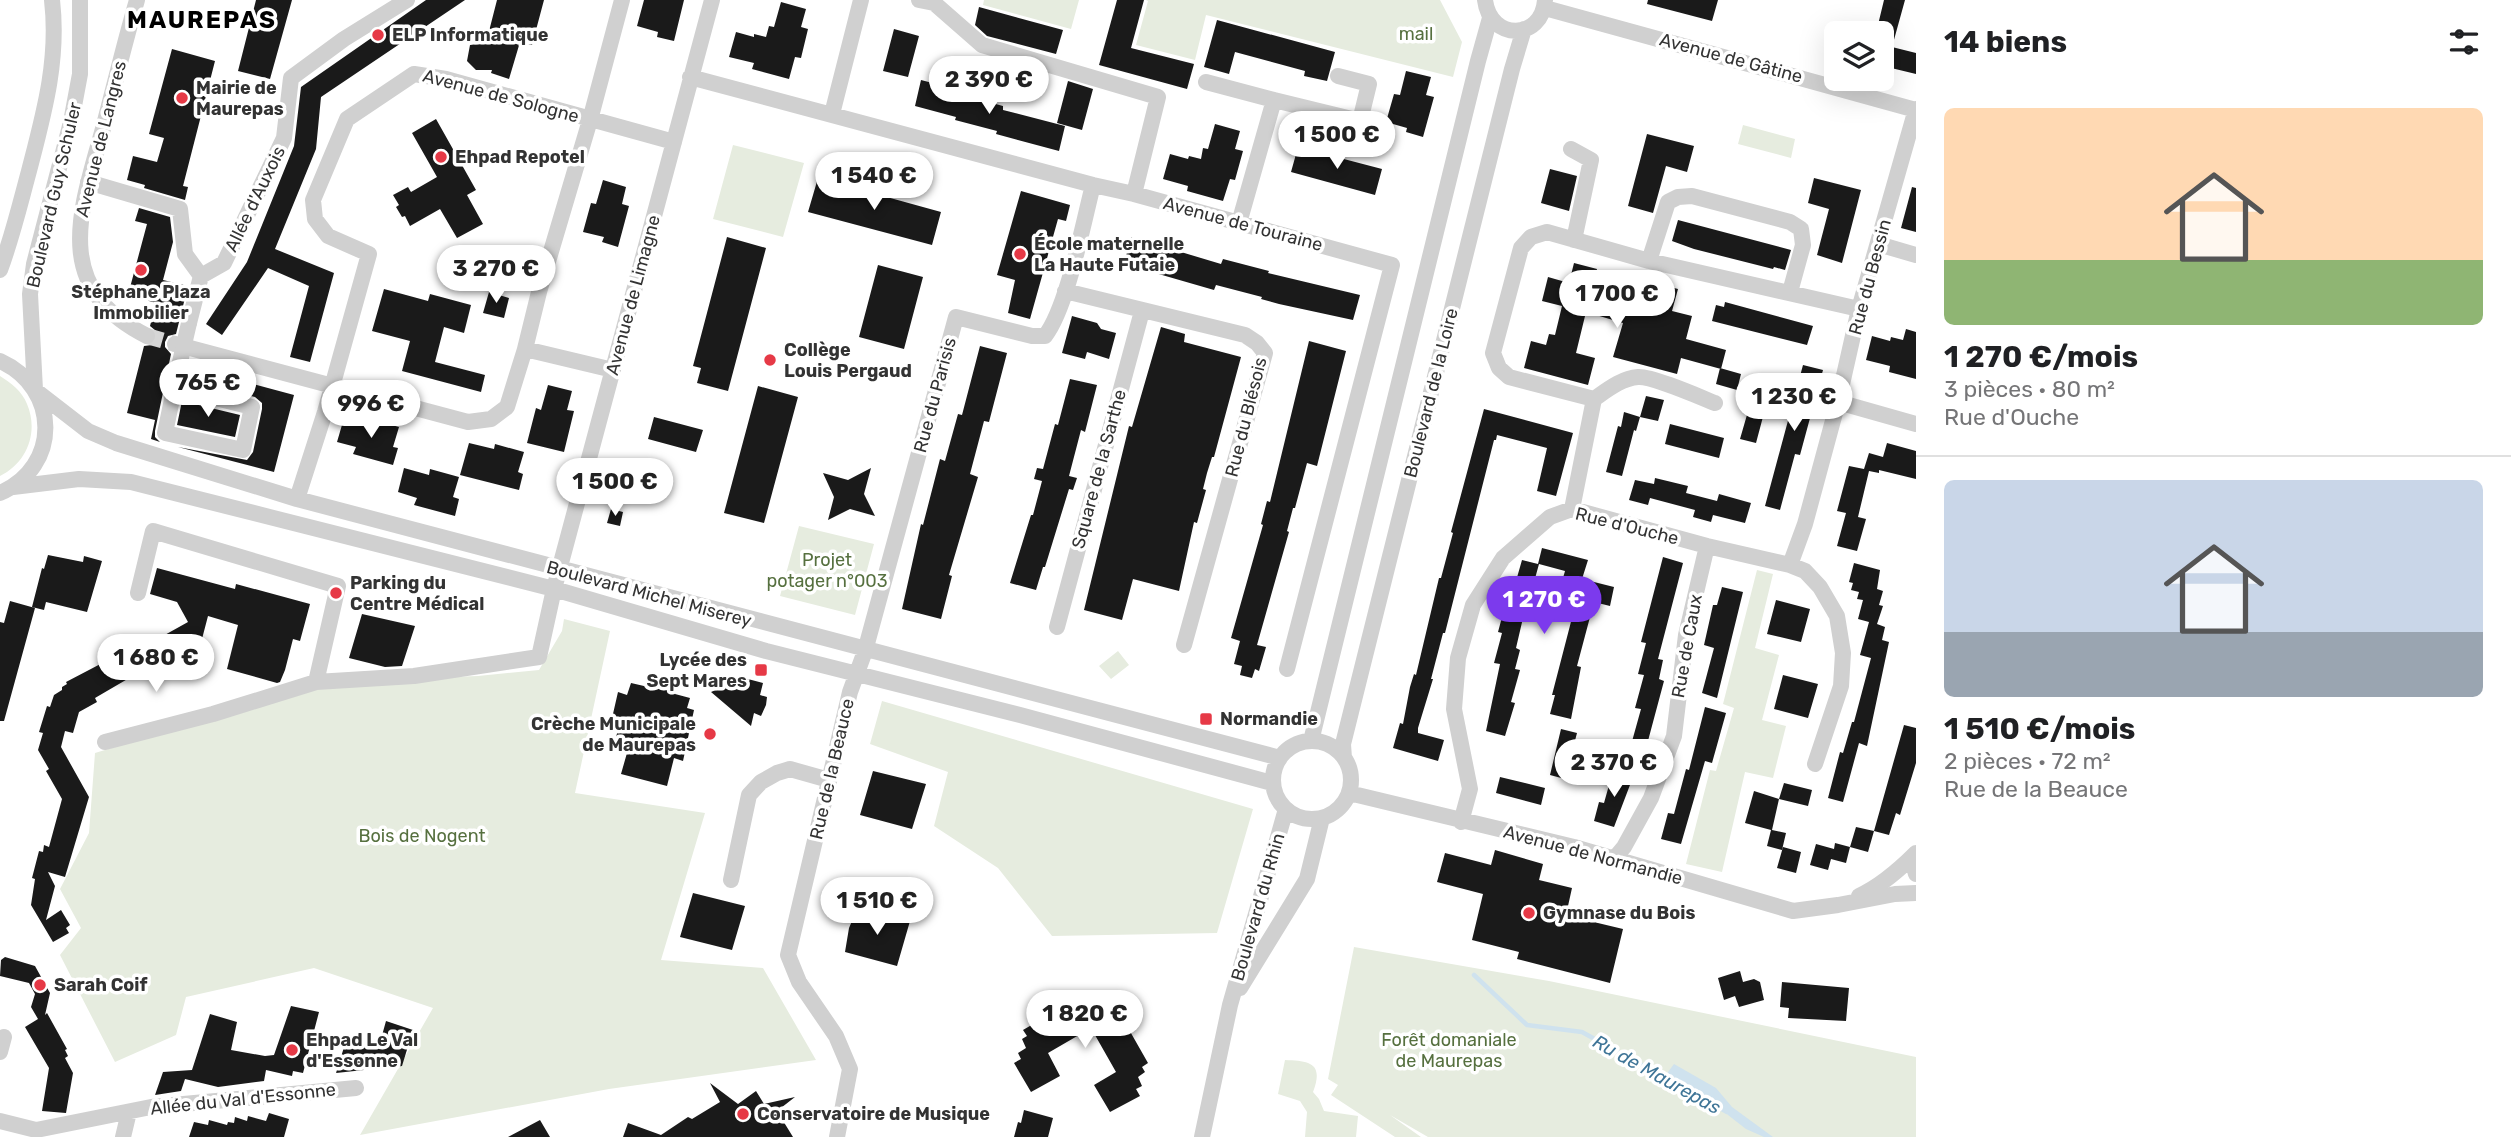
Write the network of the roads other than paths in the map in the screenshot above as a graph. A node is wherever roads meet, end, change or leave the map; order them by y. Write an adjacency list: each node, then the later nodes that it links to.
1 (52, 0): 30 (street, Boulevard Guy Schuler)
2 (80, 0): 43 (street, Boulevard Guy Schuler)
3 (137, 0): 22 (street, Avenue de Langres)
4 (407, 0): 31 (street, Allée d'Auxois)
5 (622, 0): 19 (street)
6 (712, 0): 14 (street, Avenue de Limagne)
7 (861, 0): 18 (street)
8 (919, 0): 24 (street)
9 (1485, 0): 11 (street)
10 (1545, 4): 12 (street); 17 (street, Avenue de Gâtine)
11 (1490, 18): 12 (street); 63 (street, Boulevard de la Loire)
12 (1524, 29): 66 (street, Boulevard de la Loire)
13 (1338, 76): 16 (street)
14 (690, 77): 18 (street, Avenue de Touraine); 20 (street, Avenue de Limagne)
15 (1206, 82): 16 (street)
16 (1274, 100): 25 (street)
17 (1916, 109): 27 (street, Rue du Bessin)
18 (832, 114): 23 (street, Avenue de Touraine)
19 (590, 120): 20 (street, Avenue de Sologne); 38 (street); 42 (street, Avenue de Sologne)
20 (674, 142): 40 (street, Avenue de Limagne)
21 (1571, 149): 26 (street)
22 (88, 182): 31 (street); 36 (street, Avenue de Langres)
23 (1093, 186): 24 (street, Avenue de Touraine); 32 (street, Rue du Parisis)
24 (1134, 194): 25 (street, Avenue de Touraine)
25 (1239, 223): 60 (street, Avenue de Touraine)
26 (1574, 240): 29 (street); 44 (street)
27 (1878, 244): 28 (street); 34 (street, Rue du Bessin)
28 (1916, 255)
29 (1649, 261): 33 (street); 33 (street)
30 (0, 270)
31 (201, 276): 41 (street, bridge)
32 (1065, 291): 35 (street, Rue du Blésois); 59 (street, Rue du Parisis)
33 (1790, 292): 34 (street)
34 (1859, 309): 45 (street, Rue du Bessin)
35 (1142, 311): 57 (street, Square de la Sarthe); 58 (street, Rue du Blésois)
36 (147, 336)
37 (176, 344): 42 (street)
38 (525, 349): 40 (street); 42 (street)
39 (0, 361): 43 (street, Boulevard Michel Miserey)
40 (613, 370): 54 (street, Avenue de Limagne)
41 (176, 382): 41 (street)
42 (331, 386): 49 (street, Avenue de Sologne)
43 (35, 390): 48 (street, Boulevard Guy Schuler); 49 (street, Boulevard Michel Miserey)
44 (1594, 399): 46 (street); 51 (street)
45 (1838, 402): 47 (street); 53 (street, Rue du Bessin)
46 (1715, 403)
47 (1916, 424)
48 (6, 490): 50 (street, Boulevard Guy Schuler); 55 (street, Boulevard Michel Miserey)
49 (297, 499): 54 (street, Boulevard Michel Miserey)
50 (0, 506)
51 (1572, 509): 52 (street, Rue d'Ouche); 73 (street, Rue d'Ouche)
52 (1707, 546): 53 (street, Rue d'Ouche); 75 (street, Rue de Caux)
53 (1790, 565): 67 (street)
54 (560, 570): 55 (street, Avenue de Limagne); 59 (street, Boulevard Michel Miserey)
55 (554, 589): 61 (street, Boulevard Michel Miserey); 62 (street, Avenue de Limagne)
56 (138, 593): 62 (street)
57 (1057, 627)
58 (1184, 645)
59 (865, 651): 61 (street, Rue du Parisis); 65 (street, Boulevard Michel Miserey)
60 (1287, 669)
61 (856, 674): 68 (street, Rue de la Beauce); 69 (street, Boulevard Michel Miserey)
62 (316, 682): 64 (street)
63 (1311, 741): 65 (street); 66 (street)
64 (105, 742)
65 (1280, 758): 69 (street)
66 (1344, 758): 70 (street)
67 (1815, 764)
68 (829, 780): 77 (street); 85 (street, Rue de la Beauce)
69 (1272, 783): 71 (street)
70 (1349, 793): 72 (street); 73 (street, Avenue de Normandie)
71 (1286, 809): 72 (street); 80 (street, Boulevard du Rhin)
72 (1322, 818): 80 (street, Boulevard du Rhin)
73 (1461, 822): 75 (street, Avenue de Normandie)
74 (1916, 855): 76 (street, Avenue de Normandie); 79 (street, Avenue de Normandie)
75 (1614, 859): 79 (street, Avenue de Normandie)
76 (1916, 874)
77 (731, 880)
78 (1916, 893): 79 (street, Avenue de Normandie)
79 (1838, 905)
80 (1230, 1005): 86 (street, Boulevard du Rhin)
81 (356, 1088): 82 (street, Allée du Val d'Essonne)
82 (129, 1112): 83 (street, Allée du Val d'Essonne); 84 (street)
83 (0, 1121)
84 (123, 1137)
85 (837, 1137)
86 (1202, 1137)

